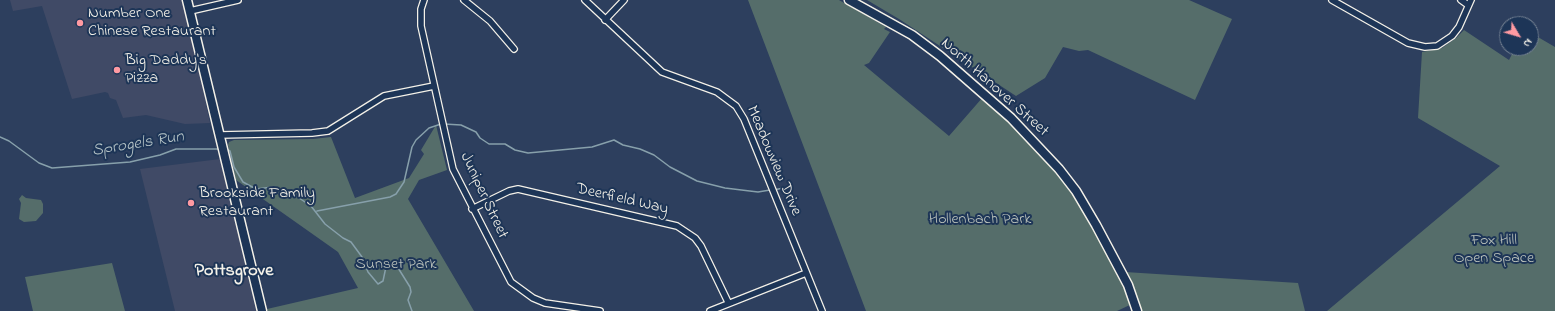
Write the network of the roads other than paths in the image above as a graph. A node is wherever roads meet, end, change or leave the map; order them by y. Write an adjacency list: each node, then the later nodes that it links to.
1 (187, 0): 11 (street)
2 (238, 0): 11 (street)
3 (424, 0): 14 (street, Juniper Street)
4 (464, 0): 13 (street)
5 (585, 0): 12 (street, Meadowview Drive)
6 (624, 0): 12 (street)
7 (848, 0): 23 (street, North Hanover Street)
8 (1332, 0): 10 (street)
9 (1461, 0): 10 (street)
10 (1469, 2)
11 (190, 11): 15 (street)
12 (605, 20): 17 (street, Meadowview Drive)
13 (514, 49)
14 (434, 86): 15 (street); 16 (street, Juniper Street)
15 (220, 134): 19 (street)
16 (472, 209): 18 (street, Deerfield Way); 20 (street, Juniper Street)
17 (806, 272): 18 (street); 22 (street, Meadowview Drive)
18 (728, 302): 21 (street)
19 (262, 311)
20 (600, 311)
21 (710, 311)
22 (822, 311)
23 (1137, 311)

